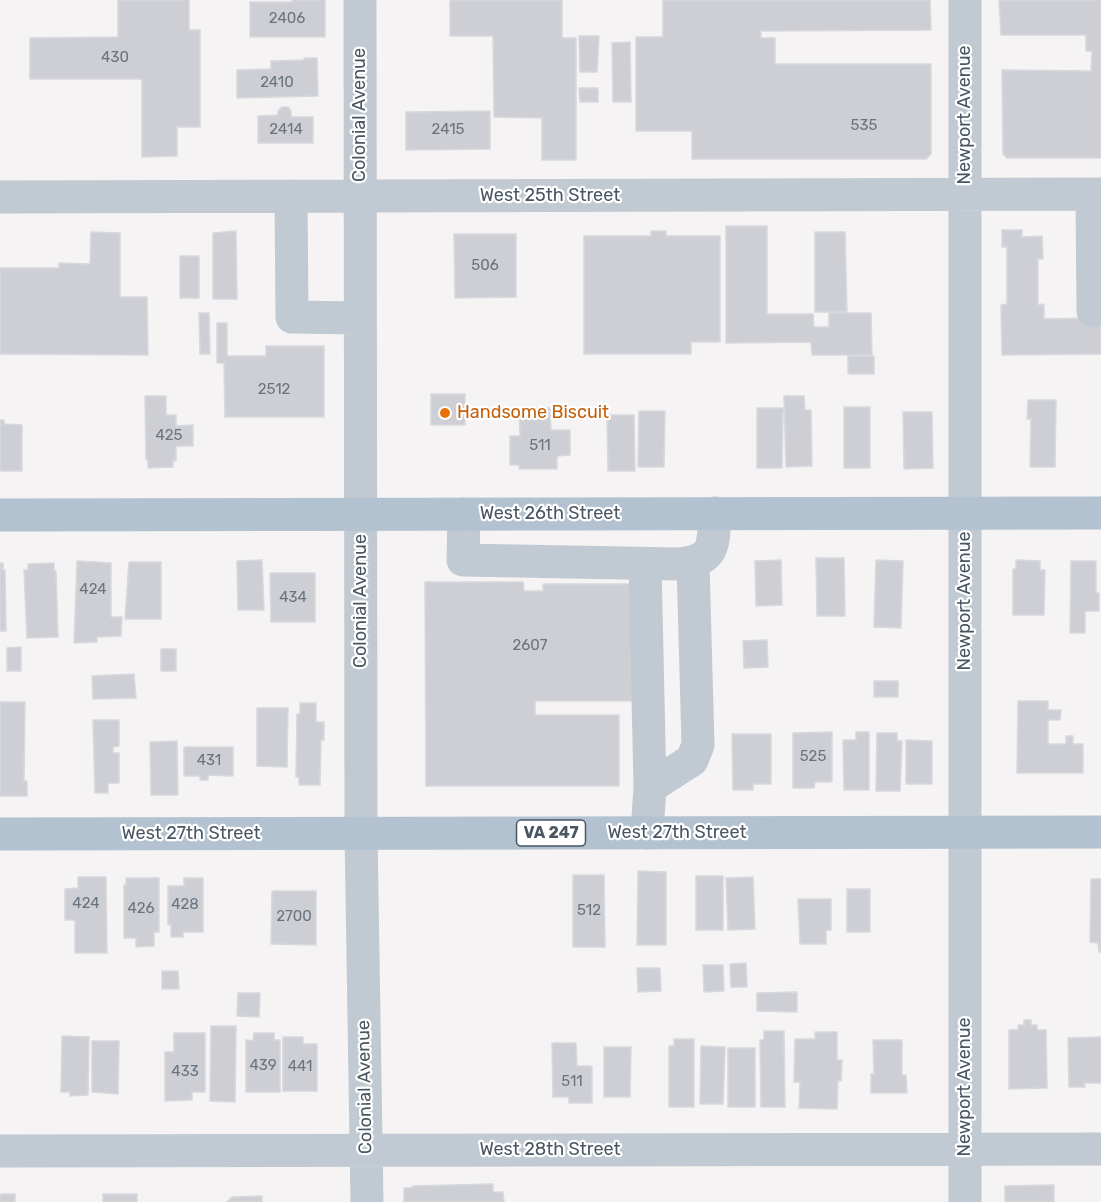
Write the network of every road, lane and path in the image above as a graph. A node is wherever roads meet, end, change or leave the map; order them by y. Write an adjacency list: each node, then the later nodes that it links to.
1 (360, 0): 6 (street, Colonial Avenue)
2 (965, 0): 3 (street, Newport Avenue)
3 (965, 195): 4 (street, West 25th Street); 6 (street, West 25th Street); 11 (street, Newport Avenue)
4 (1097, 195): 8 (street)
5 (291, 196): 6 (street, West 25th Street); 7 (street, West 25th Street); 9 (street)
6 (360, 196): 9 (street, Colonial Avenue)
7 (0, 197)
8 (1093, 311)
9 (360, 318): 15 (street, Colonial Avenue)
10 (716, 513): 11 (main road, West 26th Street); 13 (main road, West 26th Street); 16 (street)
11 (965, 513): 12 (main road, West 26th Street); 19 (street, Newport Avenue)
12 (1101, 513)
13 (464, 514): 15 (main road, West 26th Street); 17 (street)
14 (0, 515): 15 (main road, West 26th Street)
15 (361, 515): 21 (street, Colonial Avenue)
16 (693, 562): 17 (street); 18 (street)
17 (645, 564): 18 (street)
18 (650, 787): 22 (street)
19 (965, 832): 20 (main road, West 27th Street / VA 247); 22 (main road, West 27th Street / VA 247); 24 (street, Newport Avenue)
20 (1101, 832)
21 (361, 833): 22 (main road, West 27th Street / VA 247); 23 (main road, West 27th Street / VA 247); 26 (street, Colonial Avenue)
22 (647, 833)
23 (0, 834)
24 (965, 1148): 25 (street, West 28th Street); 26 (street, West 28th Street); 29 (street, Newport Avenue)
25 (1101, 1149)
26 (366, 1150): 27 (street, West 28th Street); 28 (street, Colonial Avenue)
27 (0, 1152)
28 (367, 1202)
29 (965, 1202)

